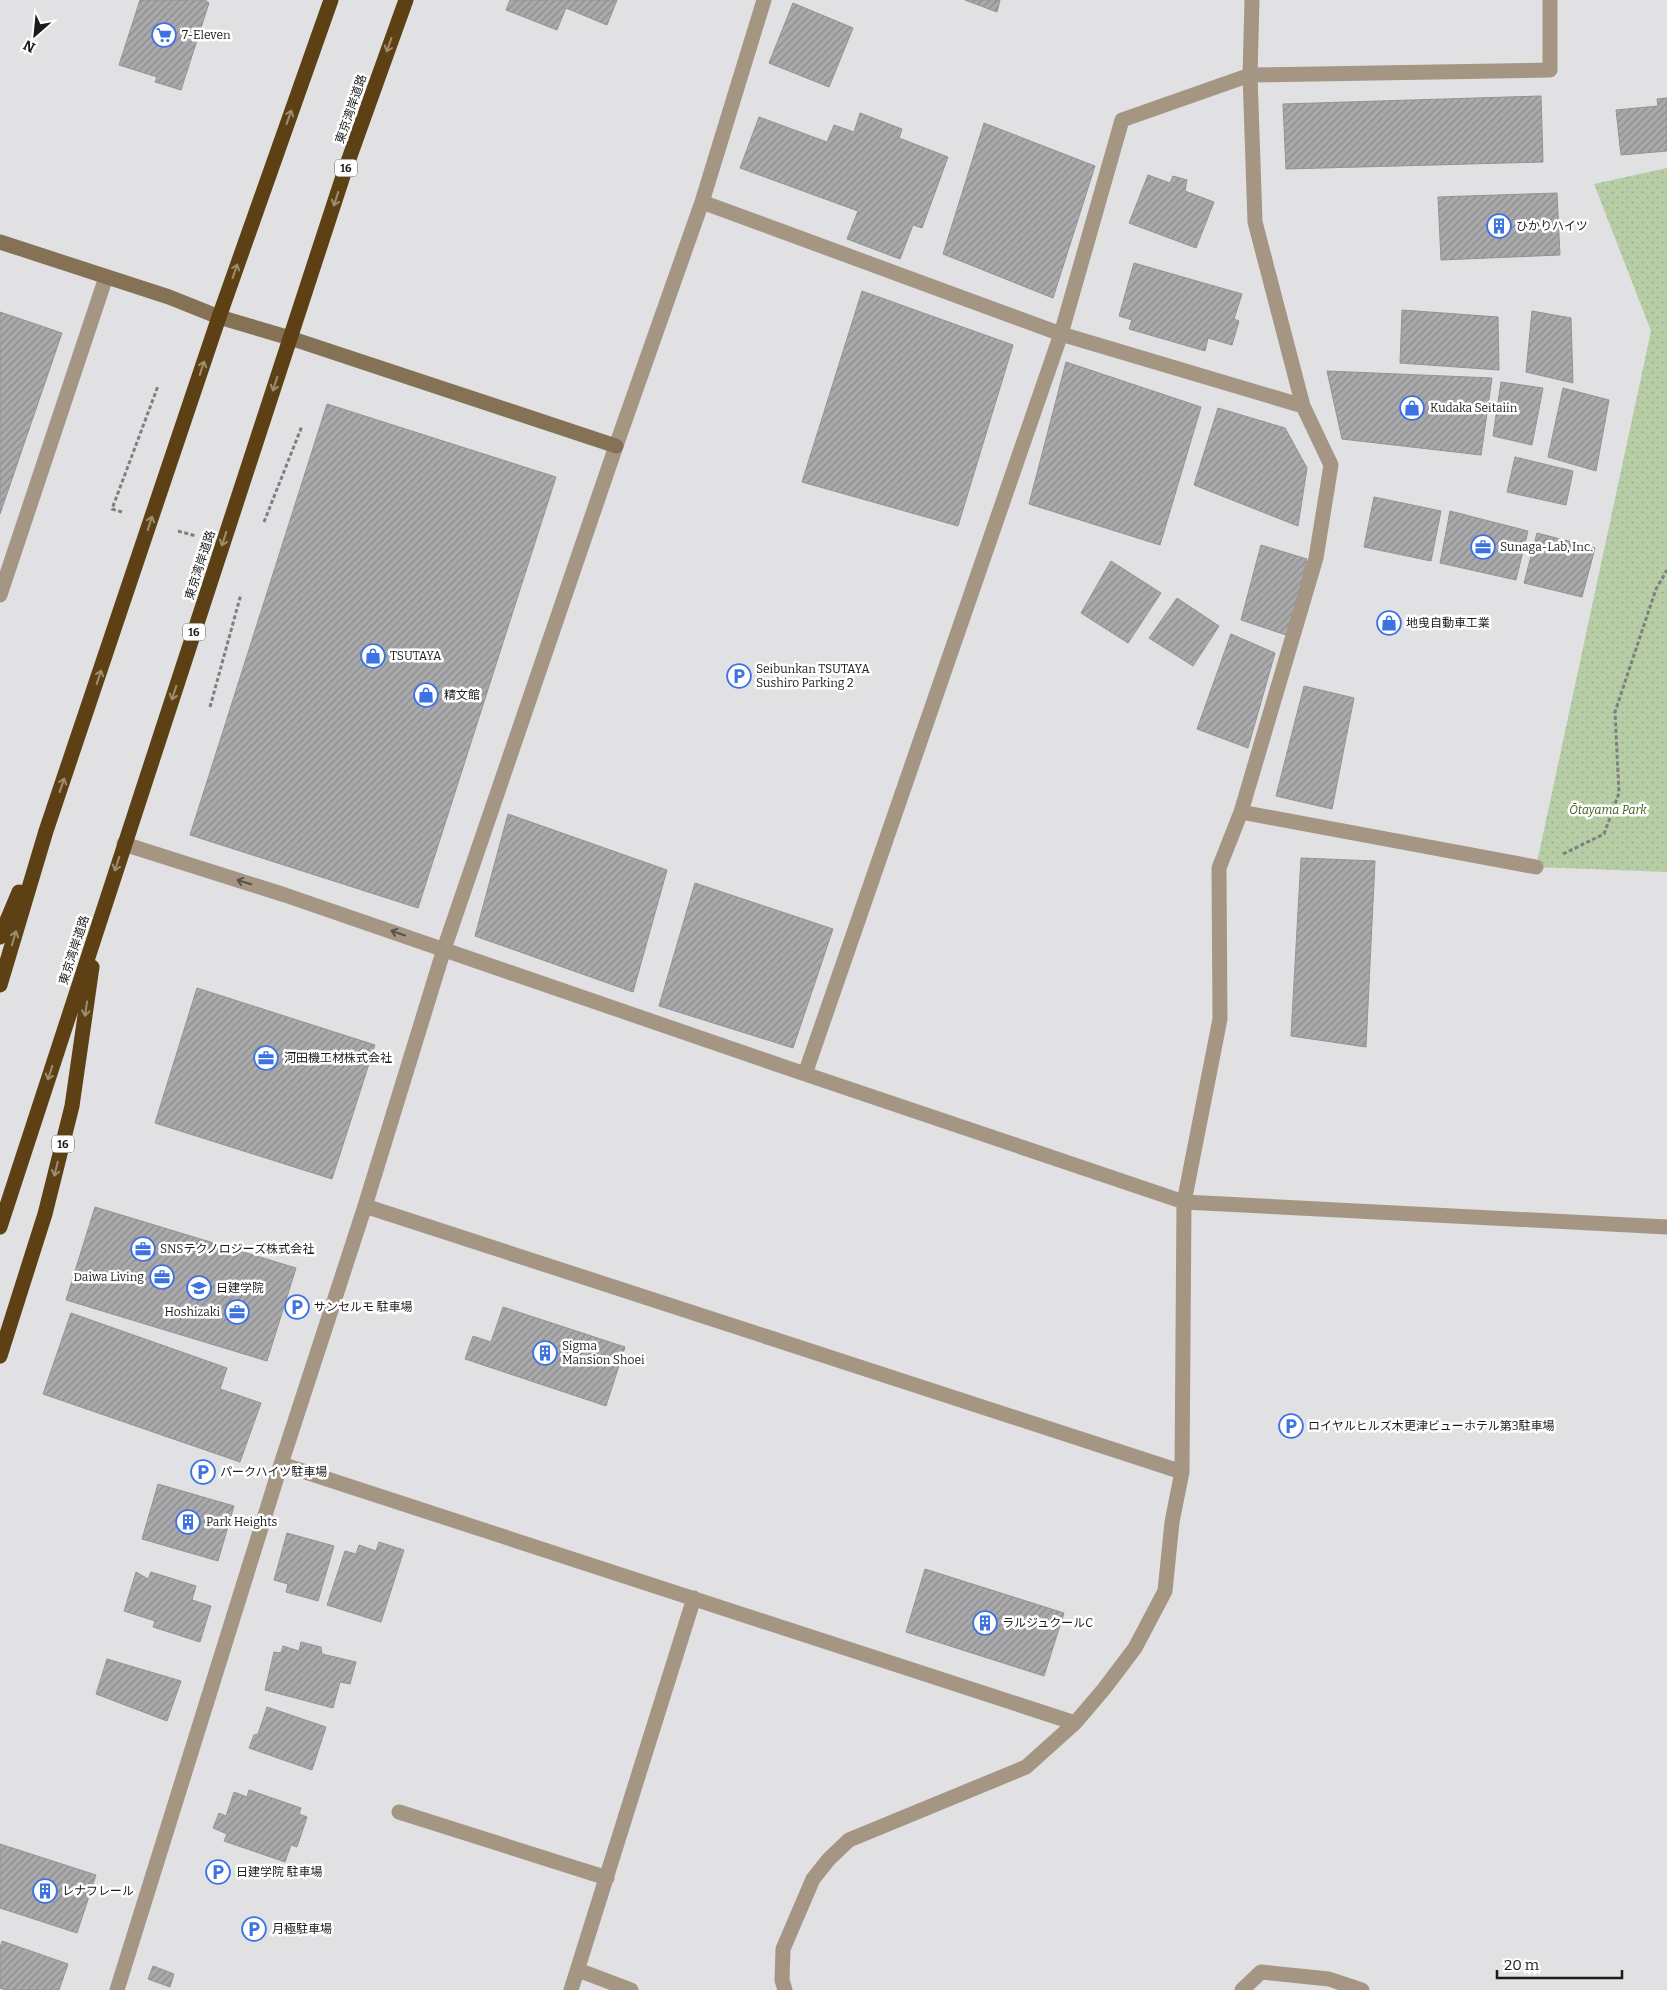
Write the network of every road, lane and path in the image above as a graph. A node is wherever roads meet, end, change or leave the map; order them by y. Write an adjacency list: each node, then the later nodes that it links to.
1 (331, 0): 10 (highway, one-way to 1)
2 (406, 0): 12 (highway, 東京湾岸道路 / 16, one-way to 12)
3 (764, 0): 7 (street)
4 (1252, 0): 6 (street)
5 (1550, 0): 6 (street)
6 (1250, 75): 11 (street); 14 (street)
7 (702, 202): 11 (street); 16 (street)
8 (0, 242): 9 (street)
9 (106, 277): 10 (street); 23 (street)
10 (219, 317): 12 (street); 26 (highway, one-way to 10)
11 (1061, 334): 14 (street); 33 (street)
12 (290, 338): 16 (street); 27 (highway, 東京湾岸道路 / 16, one-way to 27)
13 (158, 386): 17 (path)
14 (1303, 406): 25 (street)
15 (302, 426): 18 (path)
16 (616, 446): 31 (street)
17 (131, 515)
18 (262, 527)
19 (177, 530): 20 (path)
20 (205, 539)
21 (1667, 570): 28 (path)
22 (241, 593): 24 (path)
23 (0, 595)
24 (210, 707)
25 (1241, 812): 28 (street); 34 (street)
26 (46, 831): 30 (highway); 32 (highway, one-way to 26)
27 (124, 844): 29 (highway, 東京湾岸道路 / 16, one-way to 29); 31 (street, one-way to 27)
28 (1536, 867)
29 (97, 926): 36 (highway, 東京湾岸道路 / 16, one-way to 36); 38 (highway, 16, one-way to 38)
30 (0, 937)
31 (444, 949): 33 (street); 35 (street)
32 (0, 985)
33 (805, 1074): 34 (street)
34 (1184, 1202): 37 (street); 40 (street)
35 (365, 1206): 39 (street); 40 (street)
36 (0, 1227)
37 (1667, 1227)
38 (0, 1356)
39 (282, 1464): 41 (street); 46 (street)
40 (1182, 1472): 42 (street)
41 (694, 1598): 42 (street); 44 (street)
42 (1076, 1723): 49 (street)
43 (399, 1812): 44 (street)
44 (607, 1878): 45 (street)
45 (578, 1970): 47 (street); 48 (street)
46 (117, 1990)
47 (571, 1990)
48 (631, 1990)
49 (784, 1990)
50 (1242, 1990): 51 (street)
51 (1362, 1990)

